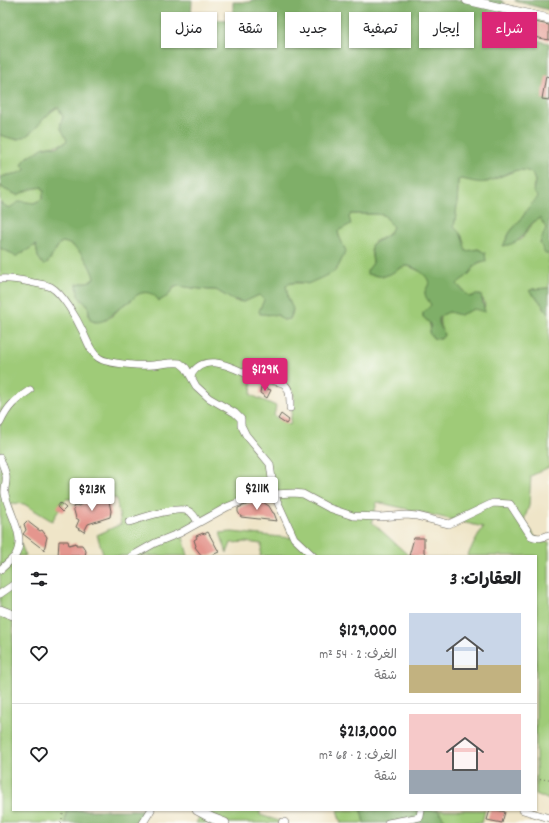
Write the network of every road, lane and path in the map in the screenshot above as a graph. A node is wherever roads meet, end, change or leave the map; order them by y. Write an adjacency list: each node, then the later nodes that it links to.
1 (469, 0): 2 (main road)
2 (549, 19)
3 (1, 278): 4 (street)
4 (191, 375): 6 (street); 9 (street)
5 (30, 390): 7 (street)
6 (290, 408)
7 (0, 422)
8 (0, 458): 13 (street)
9 (274, 494): 11 (street); 12 (street); 15 (street)
10 (129, 522): 11 (street)
11 (198, 523): 14 (street)
12 (549, 535)
13 (15, 555)
14 (134, 555)
15 (312, 555)
16 (12, 559): 17 (street)
17 (0, 570)
18 (12, 586): 19 (street)
19 (0, 594)
20 (0, 610): 21 (main road)
21 (12, 615)
22 (549, 779): 23 (path)
23 (537, 780)
24 (64, 811): 30 (path)
25 (150, 811): 31 (street)
26 (198, 811): 32 (main road)
27 (421, 811): 33 (street)
28 (526, 811): 29 (street)
29 (549, 818)
30 (61, 823)
31 (143, 823)
32 (225, 823)
33 (388, 823)

